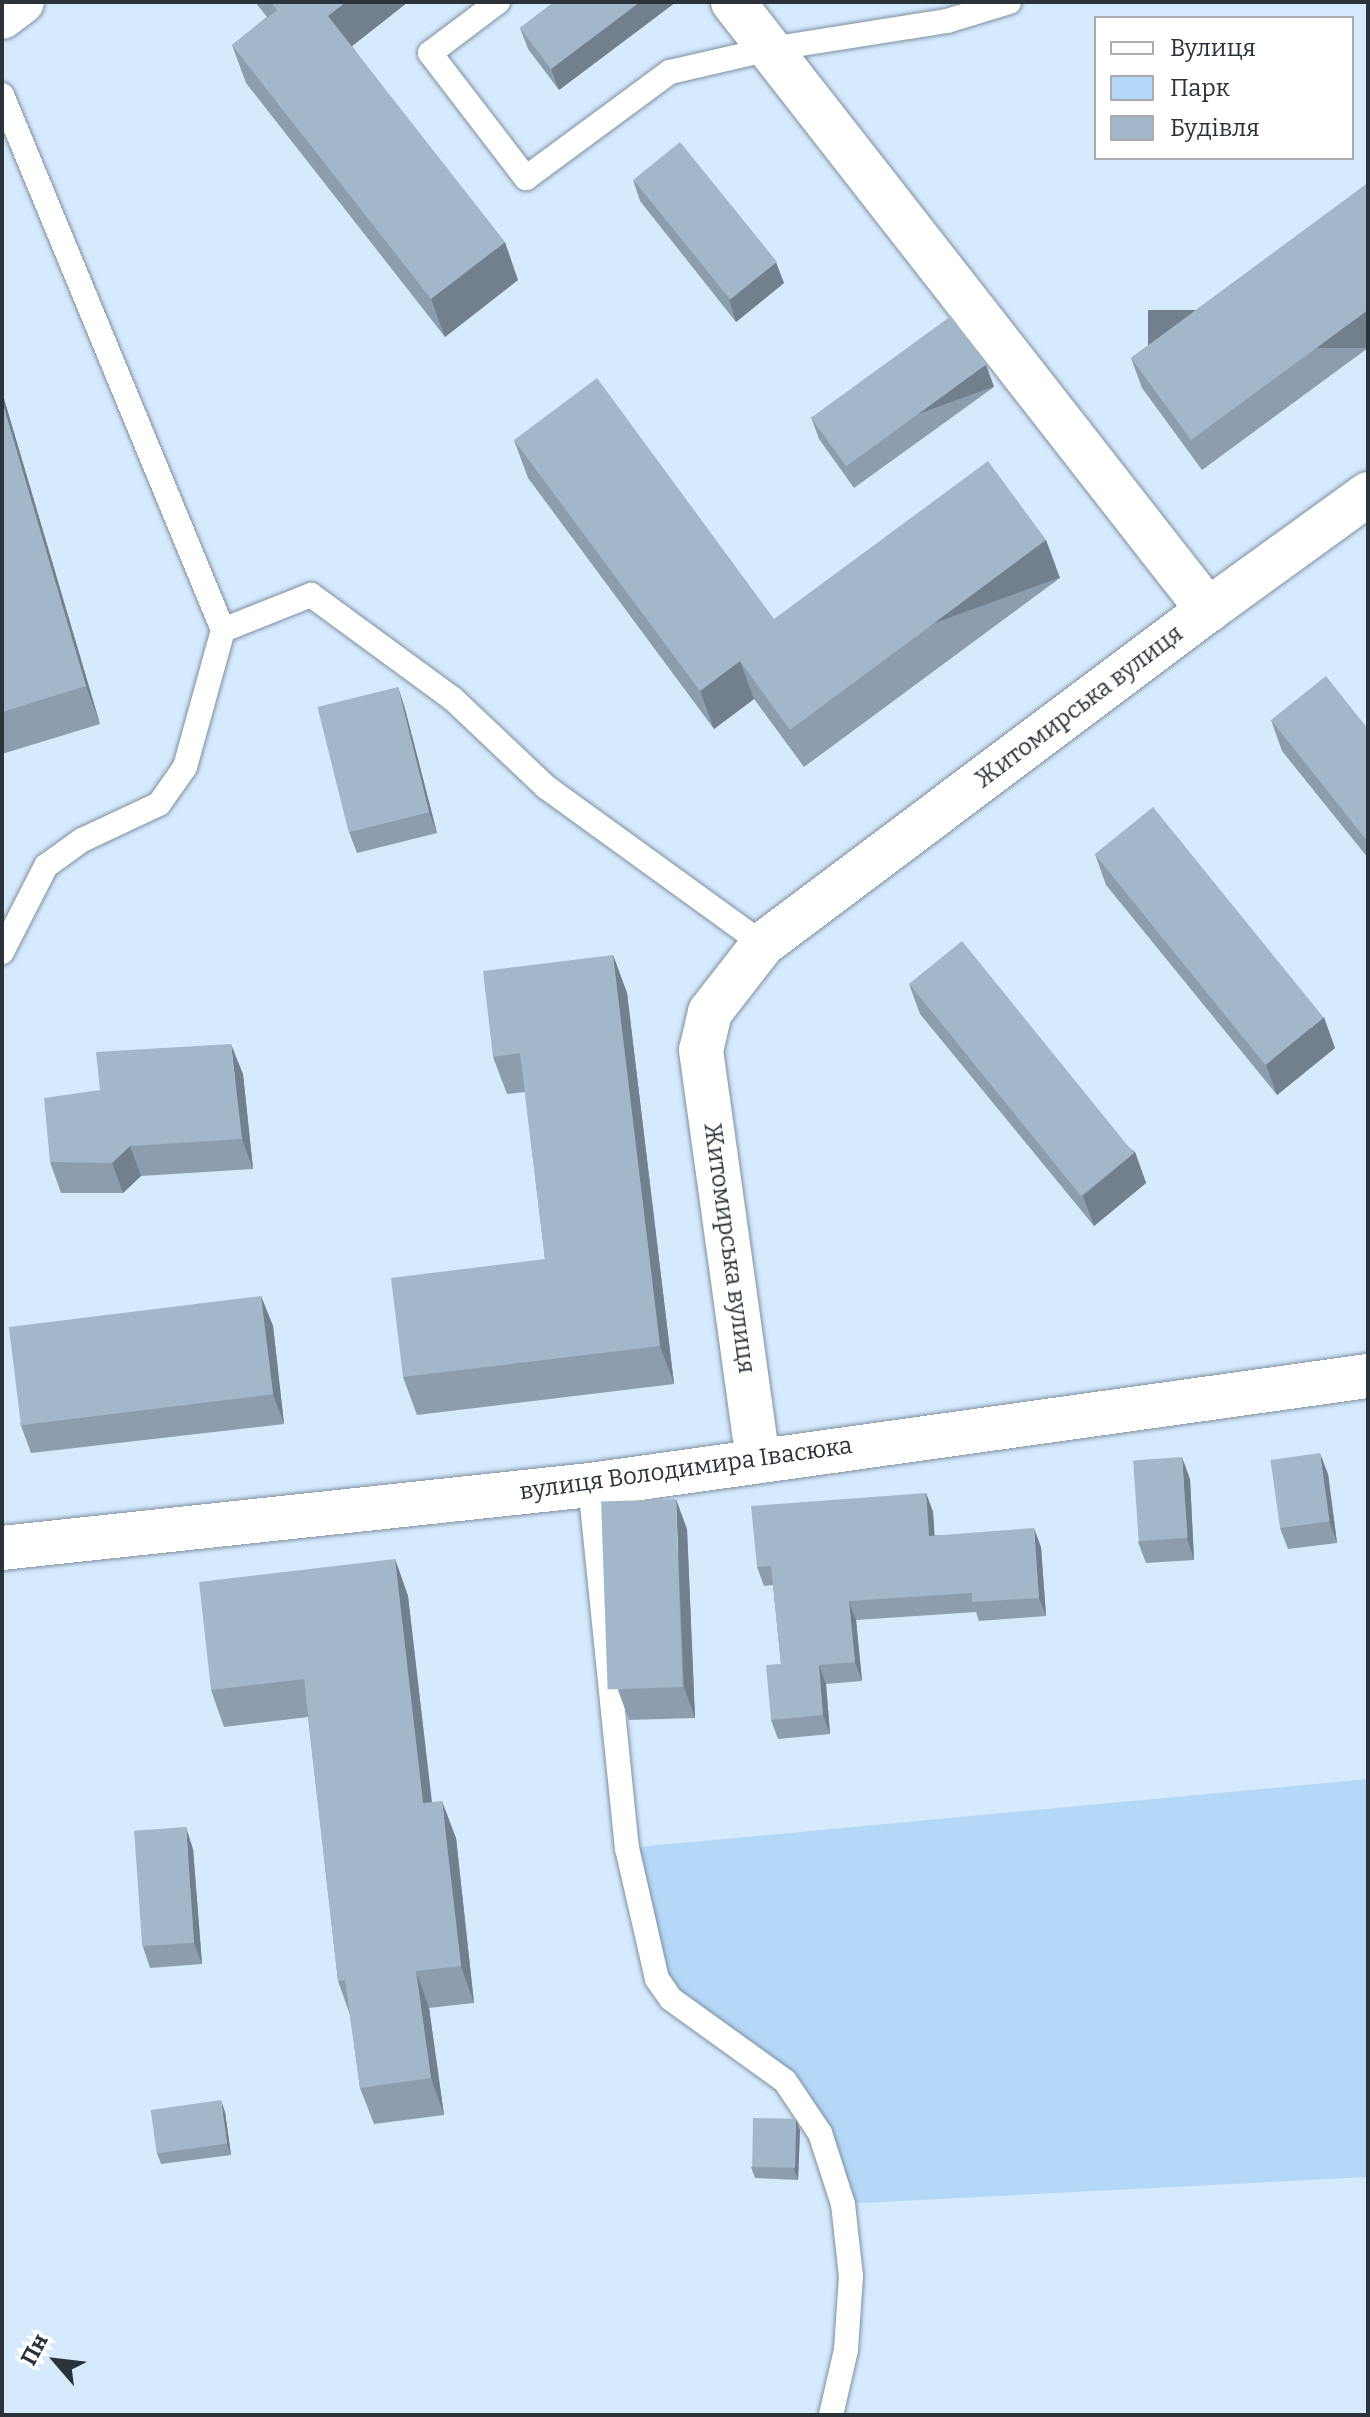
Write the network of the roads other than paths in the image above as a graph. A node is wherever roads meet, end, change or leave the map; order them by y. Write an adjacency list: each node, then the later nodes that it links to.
1 (22, 2): 5 (street)
2 (498, 2): 6 (lane)
3 (733, 2): 6 (street, Житомирська вулиця)
4 (1009, 2): 6 (lane)
5 (2, 17)
6 (770, 49): 9 (street, Житомирська вулиця)
7 (2, 95): 10 (lane)
8 (1368, 494): 9 (street)
9 (1208, 610): 11 (street, Житомирська вулиця)
10 (223, 630): 11 (lane); 12 (lane)
11 (763, 944): 14 (street, Житомирська вулиця)
12 (2, 952)
13 (1368, 1376): 14 (street, вулиця Володимира Івасюка)
14 (758, 1459): 15 (street, вулиця Володимира Івасюка)
15 (590, 1485): 16 (street, вулиця Володимира Івасюка); 17 (lane)
16 (2, 1548)
17 (831, 2415)

